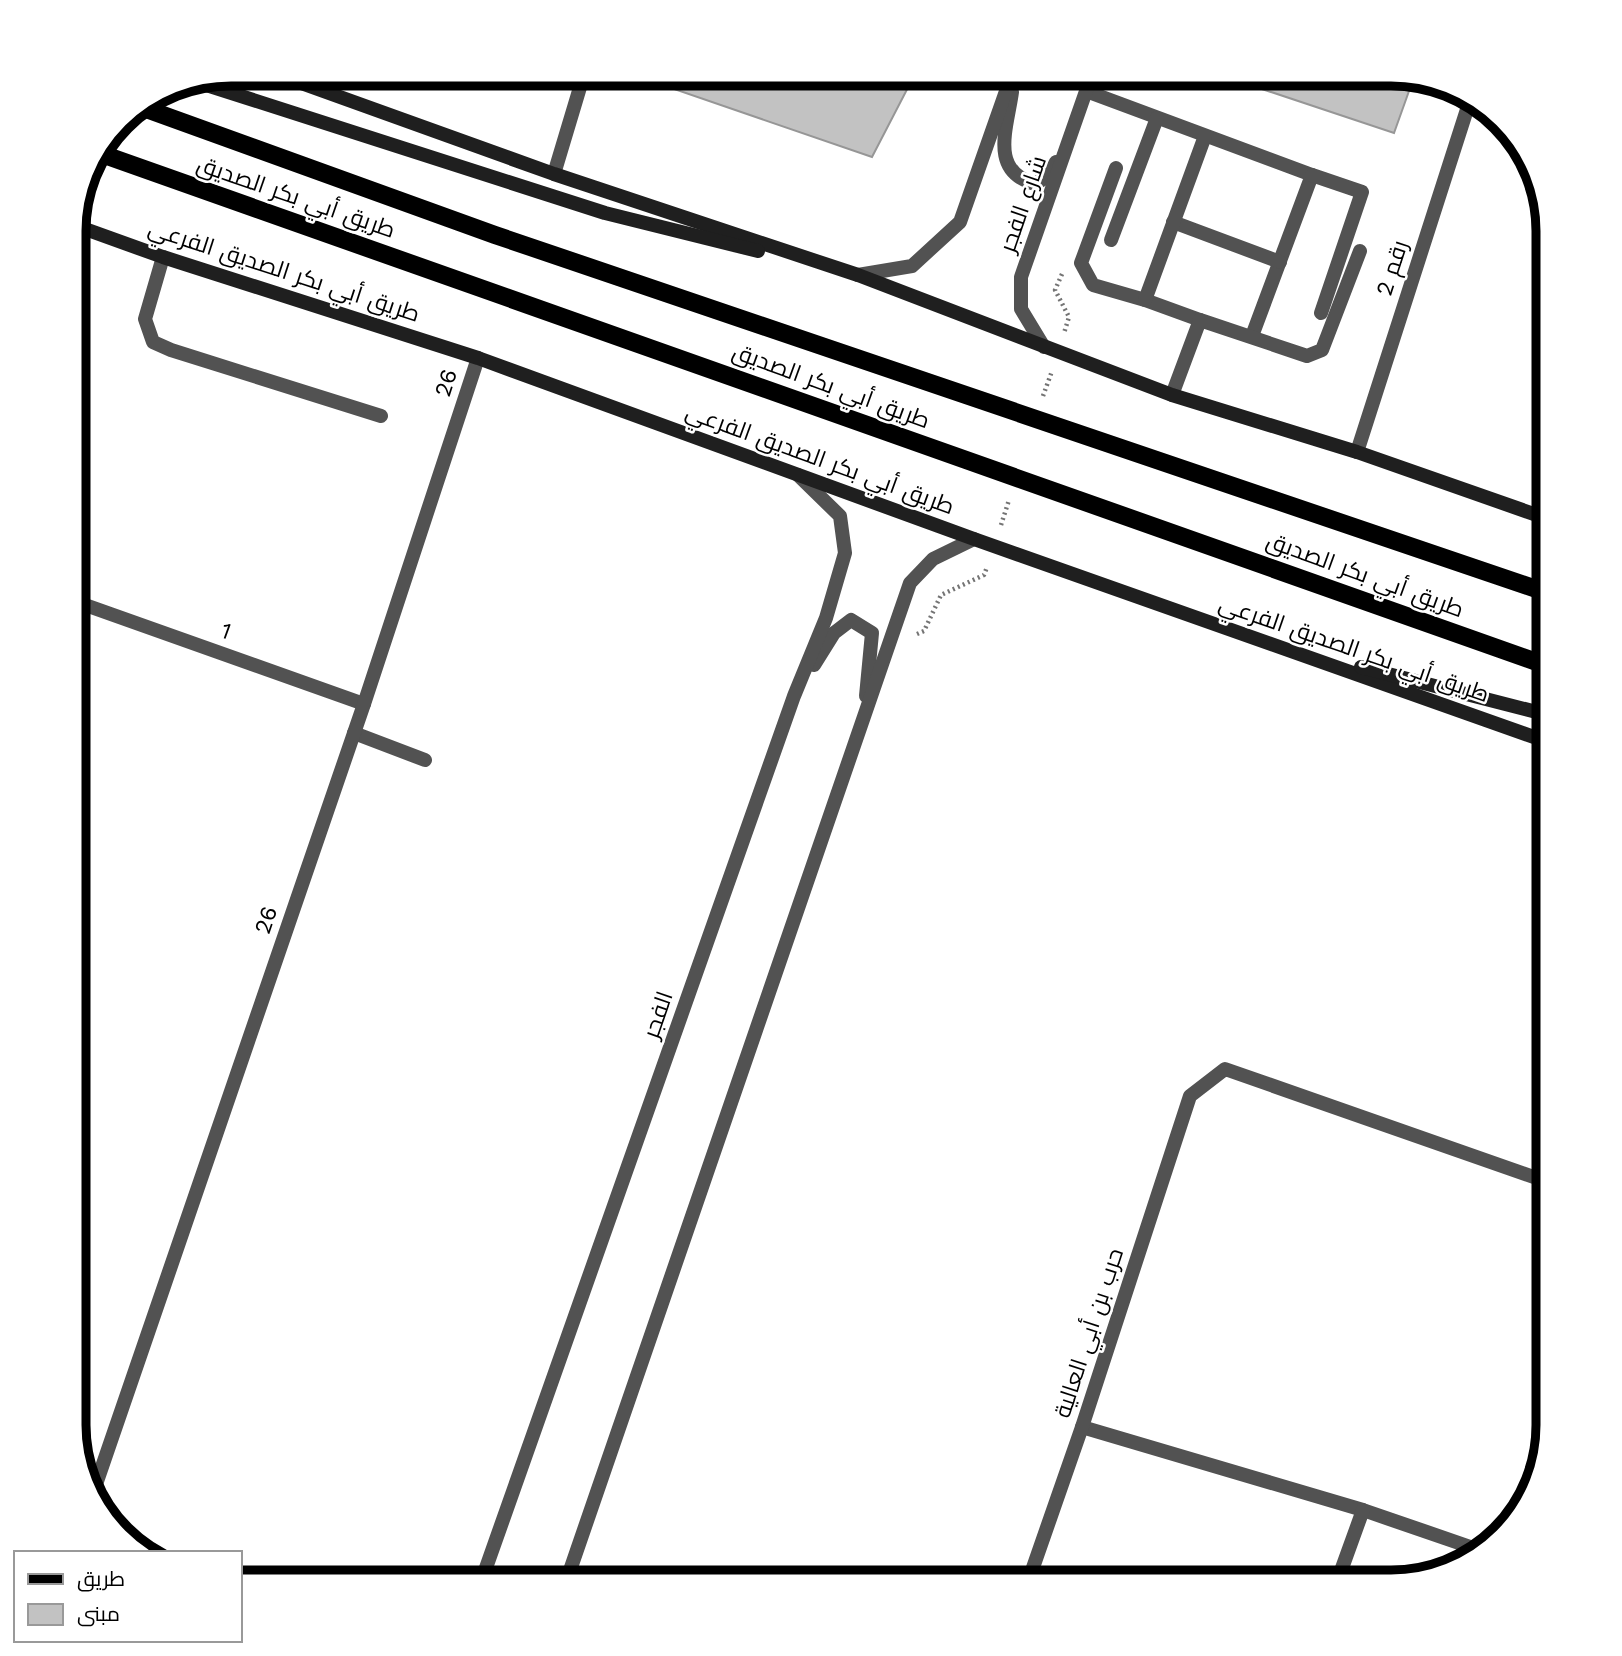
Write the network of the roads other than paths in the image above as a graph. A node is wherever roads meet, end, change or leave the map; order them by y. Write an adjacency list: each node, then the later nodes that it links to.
1 (309, 86): 15 (main road)
2 (580, 86): 15 (street)
3 (1009, 86): 23 (street)
4 (1012, 86): 10 (street)
5 (1088, 86): 7 (street, شارع الفجر)
6 (213, 87): 23 (main road)
7 (1086, 91): 10 (street, شارع الفجر); 11 (street)
8 (150, 110): 36 (main road, طريق أبي بكر الصديق)
9 (1471, 110): 32 (street, رقم 2)
10 (1078, 114): 28 (street, شارع الفجر)
11 (1157, 118): 12 (street); 19 (street)
12 (1205, 136): 16 (street); 17 (street)
13 (107, 156): 39 (main road, طريق أبي بكر الصديق)
14 (1116, 168): 24 (street)
15 (554, 174): 23 (main road)
16 (1312, 175): 22 (street); 25 (street)
17 (1173, 222): 22 (street); 24 (street)
18 (86, 229): 21 (main road, طريق أبي بكر الصديق الفرعي)
19 (1111, 240)
20 (1360, 251): 27 (street)
21 (163, 257): 29 (main road, طريق أبي بكر الصديق الفرعي); 31 (street)
22 (1280, 262): 27 (street)
23 (858, 275): 28 (main road)
24 (1145, 300): 26 (street)
25 (1321, 313)
26 (1200, 320): 27 (street); 30 (street)
27 (1252, 336)
28 (1044, 347): 30 (main road)
29 (478, 358): 33 (main road, طريق أبي بكر الصديق الفرعي); 41 (street, 26)
30 (1172, 396): 32 (main road)
31 (381, 416)
32 (1357, 452): 34 (main road)
33 (797, 475): 35 (main road, طريق أبي بكر الصديق الفرعي); 40 (street, الفجر)
34 (1536, 514)
35 (974, 539): 38 (main road, طريق أبي بكر الصديق الفرعي); 43 (street)
36 (1536, 589)
37 (86, 605): 41 (street, 1)
38 (1268, 643): 42 (main road); 45 (main road, طريق أبي بكر الصديق الفرعي)
39 (1536, 661)
40 (794, 696): 43 (street); 52 (street, الفجر)
41 (364, 704): 44 (street, 26)
42 (1536, 712)
43 (863, 719): 53 (street)
44 (354, 733): 46 (street); 49 (street, 26)
45 (1536, 737)
46 (425, 760)
47 (1536, 1177): 48 (street, حرب بن أبي العالية)
48 (1082, 1427): 50 (street); 54 (street, حرب بن أبي العالية)
49 (97, 1481)
50 (1363, 1510): 51 (street); 55 (street)
51 (1470, 1547)
52 (486, 1570)
53 (570, 1570)
54 (1032, 1570)
55 (1342, 1570)

